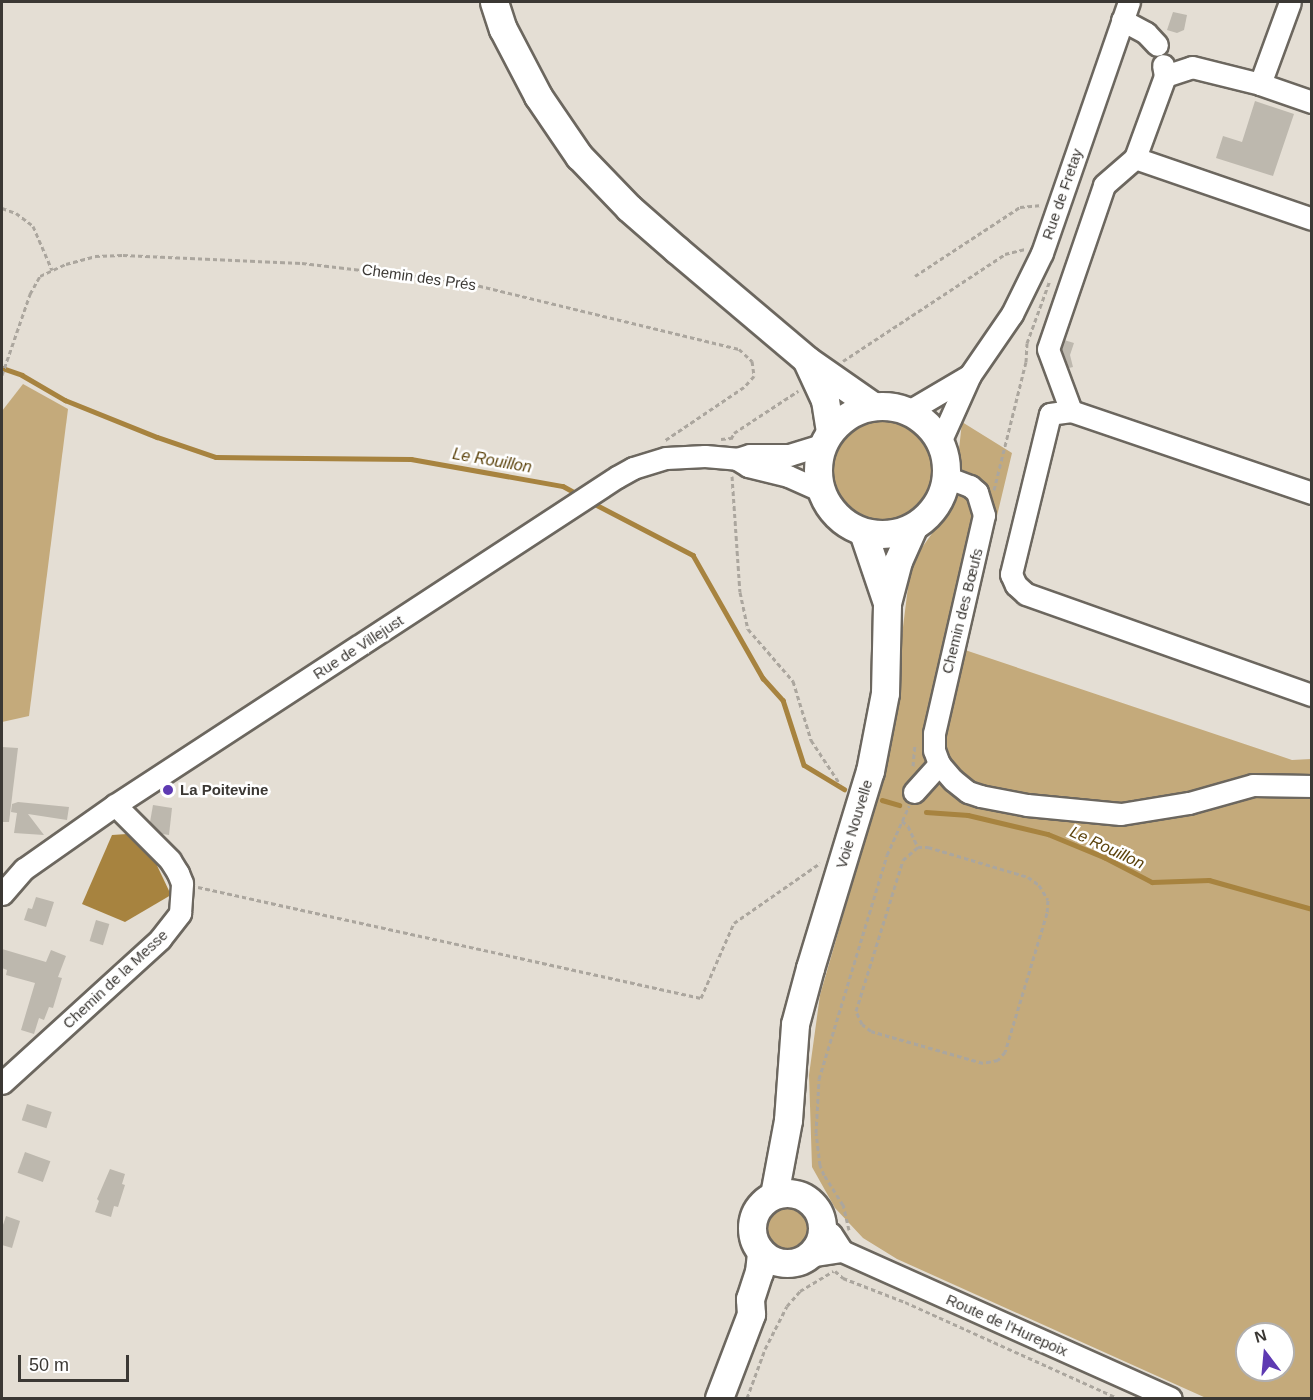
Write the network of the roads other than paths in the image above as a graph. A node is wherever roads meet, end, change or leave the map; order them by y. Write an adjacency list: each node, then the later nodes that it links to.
1 (494, 2): 9 (main road)
2 (1290, 2): 5 (street)
3 (1126, 11): 4 (street); 10 (street, Rue de Fretay)
4 (1161, 62): 5 (street); 7 (street)
5 (1260, 84): 6 (street)
6 (1311, 102)
7 (1135, 158): 8 (street); 13 (street)
8 (1311, 219)
9 (805, 373): 11 (main road); 14 (main road)
10 (970, 375): 12 (street, Rue de Fretay); 15 (street, Rue de Fretay)
11 (873, 406): 12 (main road); 14 (main road)
12 (909, 411): 15 (main road)
13 (1071, 411): 19 (street); 23 (street)
14 (826, 437): 16 (street, Rue de Villejust); 18 (main road)
15 (940, 442): 17 (main road)
16 (734, 466): 18 (street, Rue de Villejust); 27 (street, Rue de Villejust)
17 (946, 477): 20 (main road); 24 (street, Chemin des Bœufs)
18 (820, 490): 21 (main road)
19 (1311, 493)
20 (913, 527): 21 (main road); 22 (main road, Voie Nouvelle)
21 (863, 532): 22 (main road)
22 (887, 603): 30 (main road, Voie Nouvelle)
23 (1311, 695)
24 (939, 764): 25 (street); 26 (street)
25 (1311, 786)
26 (914, 792)
27 (116, 805): 28 (street, Rue de Villejust); 29 (street, Chemin de la Messe)
28 (4, 883)
29 (2, 1083)
30 (788, 1120): 31 (main road, Voie Nouvelle); 32 (main road, Voie Nouvelle)
31 (774, 1195): 32 (main road); 34 (main road)
32 (807, 1198): 33 (main road)
33 (823, 1228): 35 (main road); 36 (street)
34 (761, 1252): 35 (main road); 37 (main road)
35 (800, 1259): 36 (street); 37 (main road)
36 (838, 1261): 39 (street, Route de l'Hurepoix)
37 (751, 1314): 38 (main road)
38 (719, 1398)
39 (1172, 1398)

